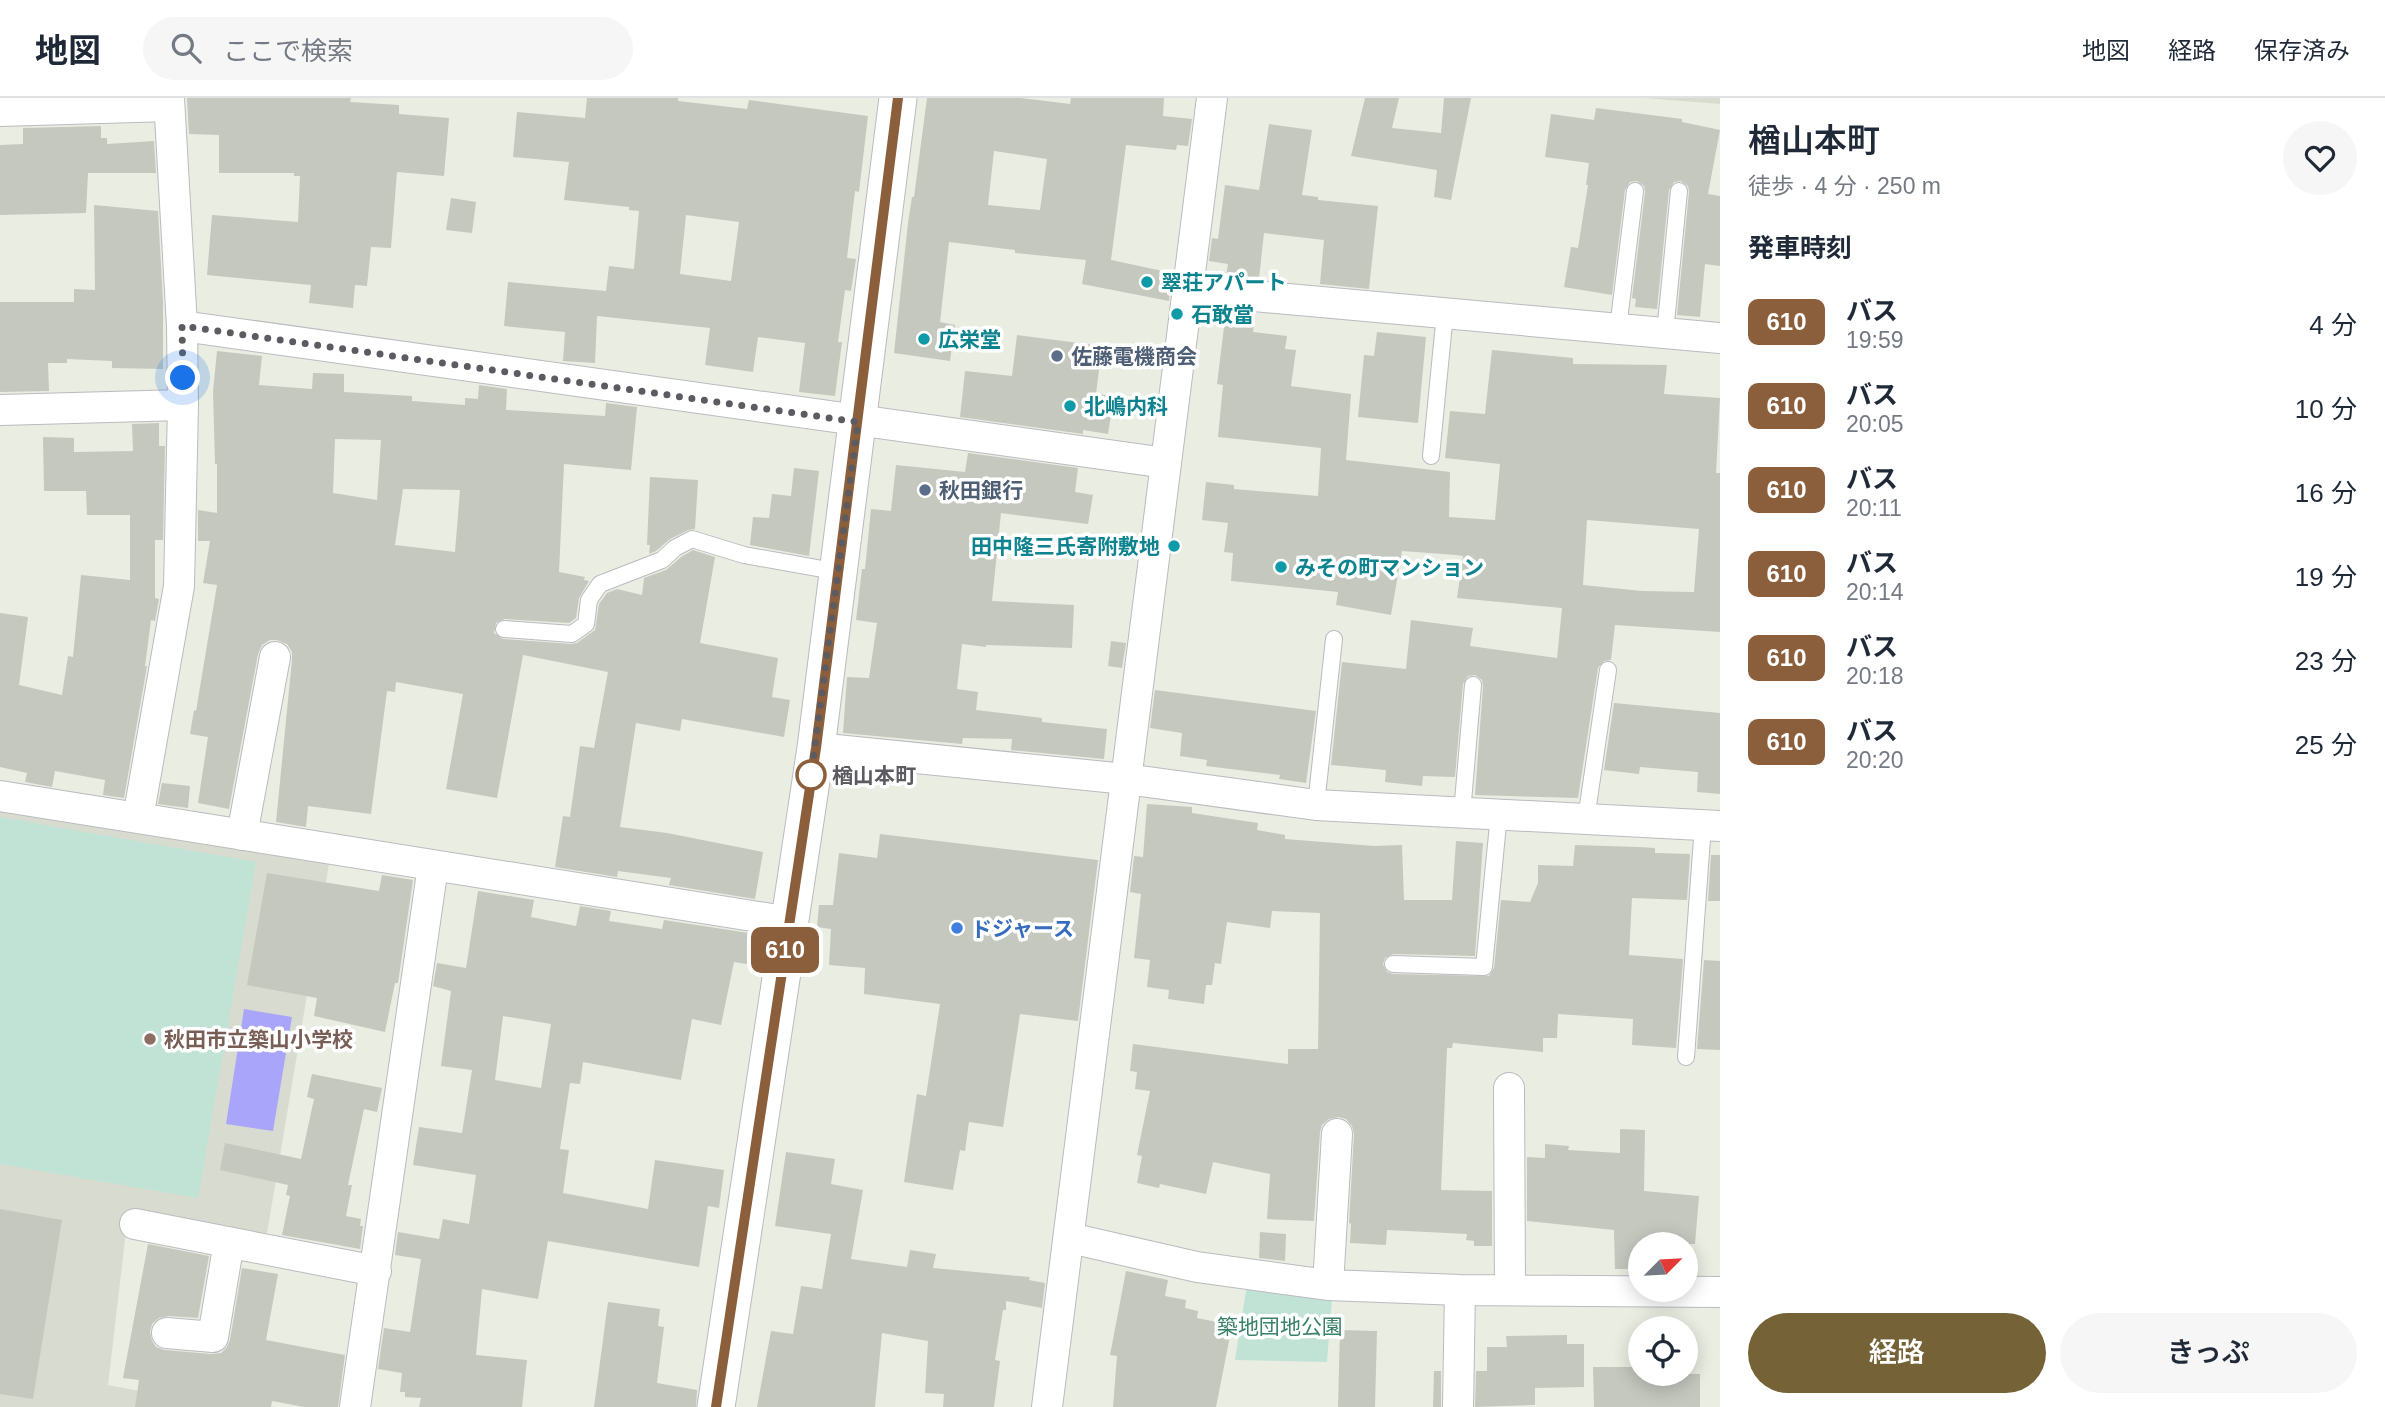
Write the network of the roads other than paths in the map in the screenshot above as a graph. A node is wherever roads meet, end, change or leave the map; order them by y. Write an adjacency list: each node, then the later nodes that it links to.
1 (898, 98): 15 (street)
2 (1212, 98): 7 (street)
3 (169, 102): 4 (street); 9 (street)
4 (0, 111)
5 (1634, 191): 10 (lane)
6 (1679, 191): 11 (lane)
7 (1188, 290): 8 (street); 17 (street)
8 (1445, 313): 10 (street); 16 (lane)
9 (182, 326): 13 (street); 15 (street)
10 (1618, 328): 11 (street)
11 (1665, 332): 12 (street)
12 (1720, 338)
13 (183, 405): 14 (street); 30 (street)
14 (0, 410)
15 (858, 422): 17 (street); 18 (street)
16 (1431, 456)
17 (1166, 463): 25 (street)
18 (839, 572): 19 (lane); 24 (street)
19 (504, 629)
20 (1334, 639): 27 (lane)
21 (275, 657): 33 (street)
22 (1608, 670): 31 (lane)
23 (1473, 685): 28 (lane)
24 (816, 748): 25 (street); 35 (street)
25 (1126, 779): 27 (street); 41 (street)
26 (0, 796): 30 (street)
27 (1316, 805): 28 (street)
28 (1462, 813): 29 (street)
29 (1499, 814): 31 (street); 36 (lane)
30 (138, 818): 33 (street)
31 (1586, 819): 32 (street)
32 (1712, 825): 37 (lane)
33 (242, 835): 34 (street)
34 (433, 866): 35 (street); 43 (street)
35 (790, 922): 50 (street)
36 (1393, 964)
37 (1686, 1057)
38 (1509, 1088): 46 (street)
39 (1337, 1134): 44 (street)
40 (135, 1224): 42 (street)
41 (1070, 1238): 44 (street); 51 (street)
42 (229, 1242): 43 (street); 48 (street)
43 (376, 1270): 49 (street)
44 (1328, 1285): 45 (street)
45 (1460, 1290): 46 (street); 52 (street)
46 (1510, 1290): 47 (street)
47 (1720, 1292)
48 (167, 1333)
49 (355, 1407)
50 (716, 1407)
51 (1047, 1407)
52 (1458, 1407)

